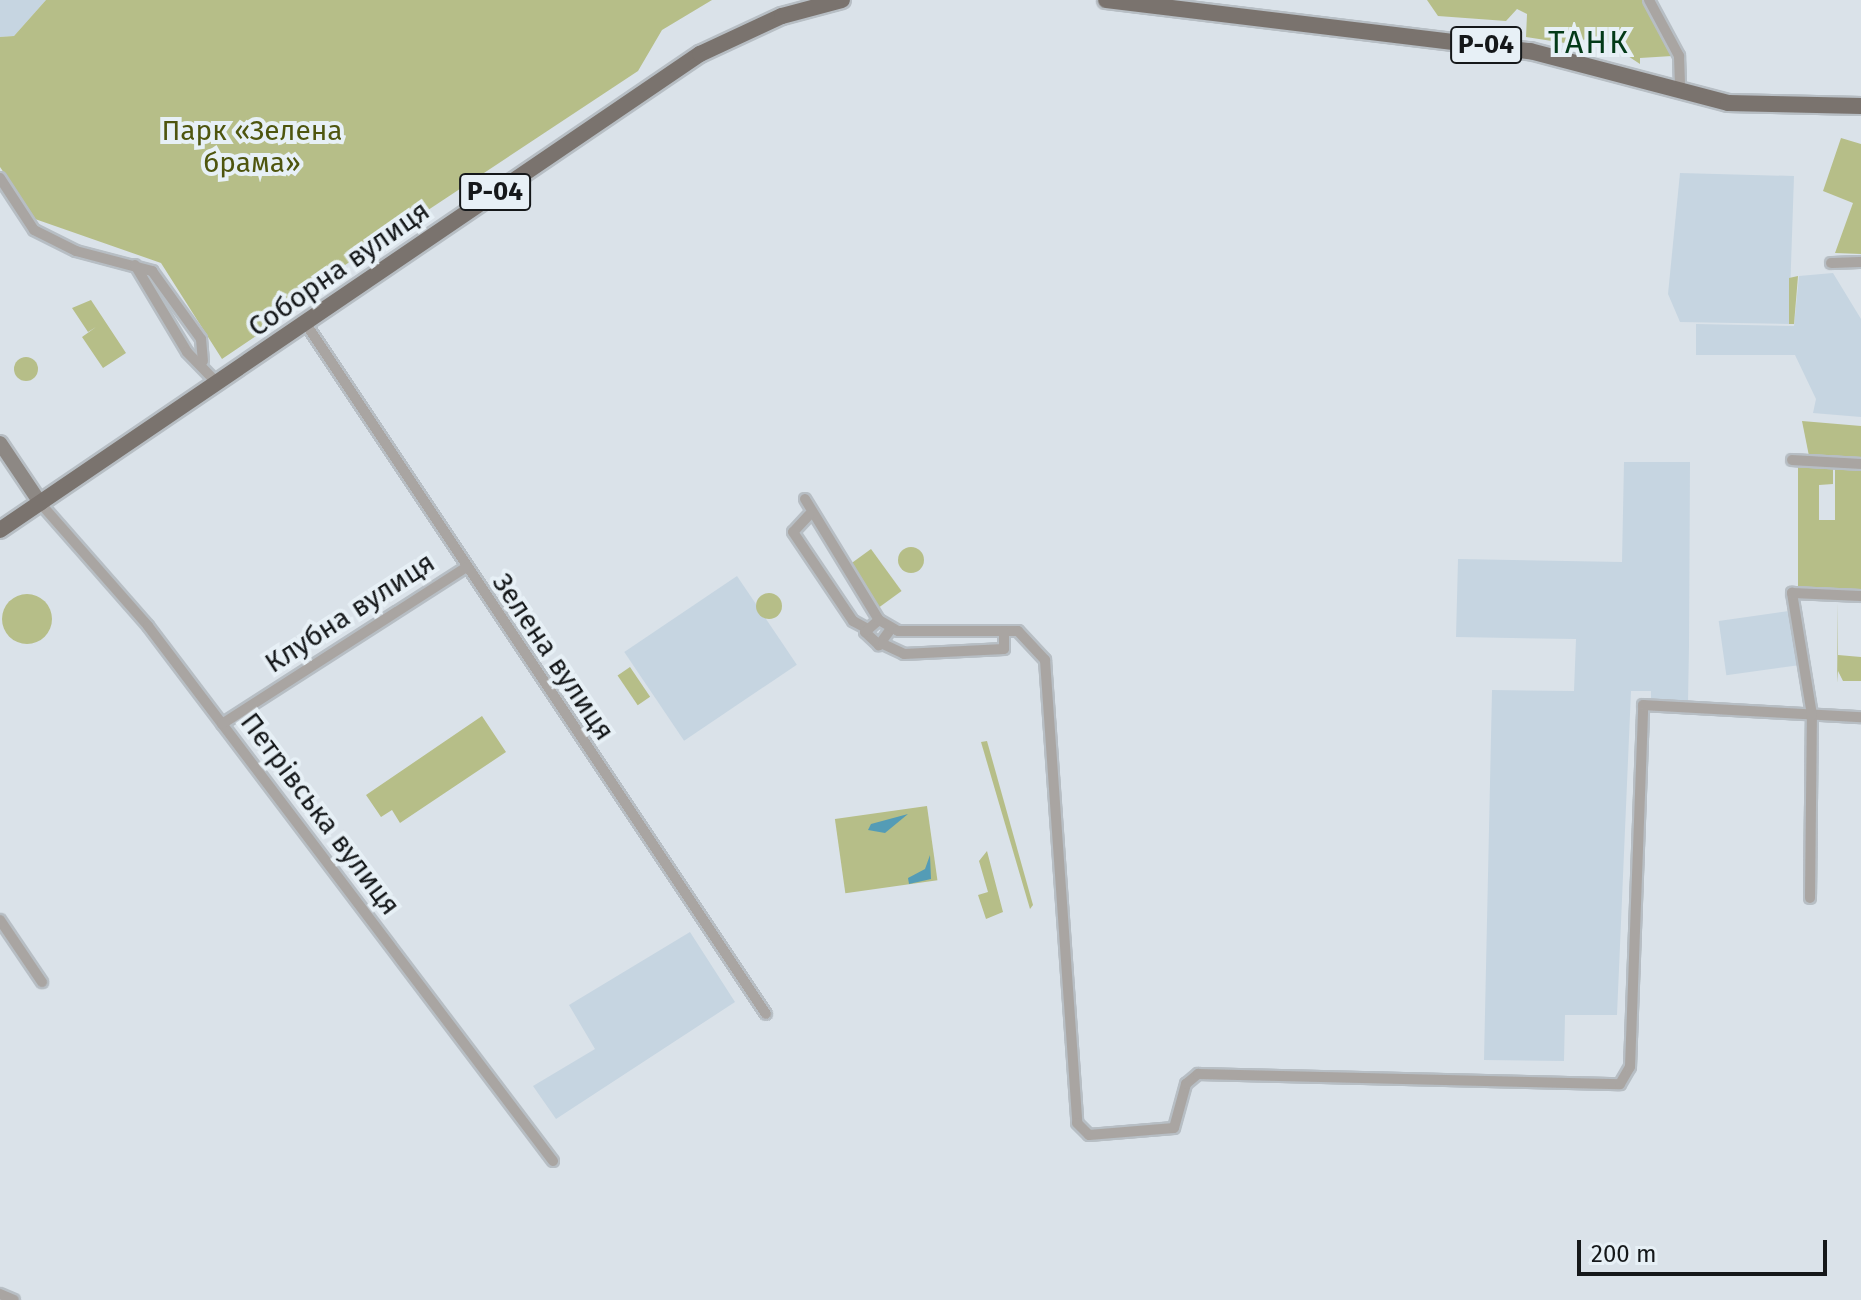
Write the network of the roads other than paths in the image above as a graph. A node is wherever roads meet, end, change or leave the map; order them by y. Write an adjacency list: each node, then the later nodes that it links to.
1 (842, 0): 10 (main road, Соборна вулиця / Р-04)
2 (1106, 0): 4 (main road, Р-04)
3 (1649, 0): 4 (street)
4 (1680, 90): 5 (main road, Р-04)
5 (1861, 106)
6 (0, 178): 9 (street)
7 (1861, 262): 8 (street)
8 (1831, 263)
9 (135, 265): 11 (street); 11 (street)
10 (306, 324): 12 (main road, Соборна вулиця / Р-04); 20 (street, Зелена вулиця)
11 (203, 361): 12 (street)
12 (218, 384): 17 (main road, Соборна вулиця / Р-04)
13 (0, 443): 17 (main road)
14 (1792, 460): 15 (street)
15 (1861, 464)
16 (805, 499): 18 (street)
17 (41, 504): 19 (main road, Соборна вулиця / Р-04); 29 (street, Петрівська вулиця)
18 (809, 515): 22 (street); 23 (street)
19 (0, 530)
20 (465, 568): 29 (street, Клубна вулиця); 33 (street, Зелена вулиця)
21 (1861, 596): 27 (street)
22 (879, 620): 23 (street); 24 (street)
23 (866, 628): 26 (street)
24 (890, 630): 25 (street); 26 (street)
25 (1004, 631): 26 (street); 27 (street)
26 (883, 644)
27 (1812, 715): 28 (street); 30 (street)
28 (1861, 717)
29 (222, 724): 34 (street, Петрівська вулиця)
30 (1810, 898)
31 (0, 920): 32 (street)
32 (42, 982)
33 (766, 1014)
34 (553, 1161)

